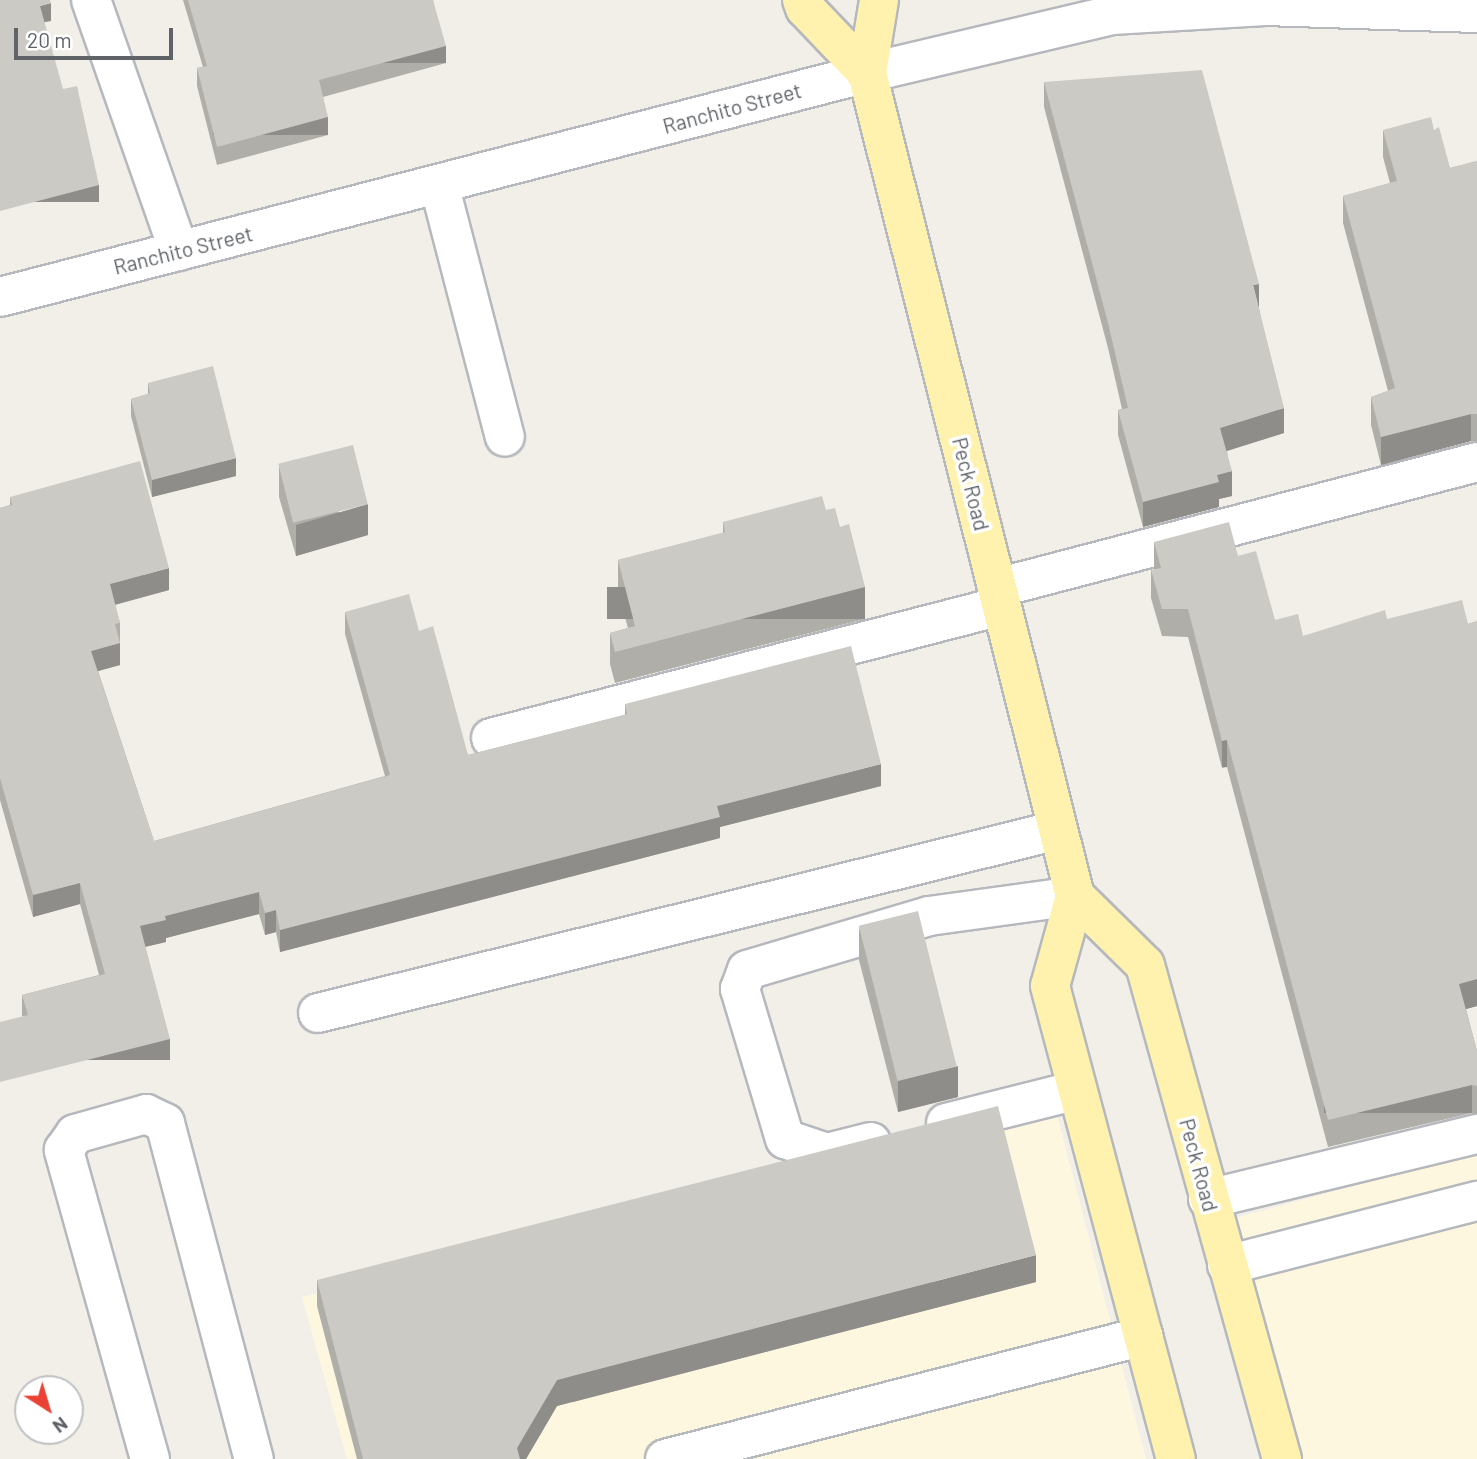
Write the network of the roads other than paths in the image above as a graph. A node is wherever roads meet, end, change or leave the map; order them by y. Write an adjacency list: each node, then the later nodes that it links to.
1 (91, 0): 7 (street)
2 (802, 0): 5 (main road, Peck Road)
3 (879, 0): 5 (main road, Peck Road)
4 (1477, 13): 5 (street, Ranchito Street)
5 (867, 73): 6 (street, Ranchito Street); 11 (main road, Peck Road)
6 (439, 184): 7 (street, Ranchito Street); 9 (street)
7 (179, 251): 8 (street, Ranchito Street)
8 (0, 297)
9 (505, 437)
10 (1477, 462): 11 (street)
11 (999, 597): 12 (street); 13 (main road, Peck Road)
12 (491, 738)
13 (1058, 830): 14 (main road, Peck Road); 15 (street)
14 (1075, 896): 16 (main road, Peck Road); 16 (street); 18 (main road, Peck Road)
15 (318, 1013)
16 (1077, 1090): 21 (main road, Peck Road)
17 (1477, 1134): 18 (street)
18 (1208, 1199): 20 (main road, Peck Road)
19 (1477, 1201): 20 (street)
20 (1227, 1265): 26 (main road, Peck Road)
21 (1143, 1336): 24 (street); 25 (main road, Peck Road)
22 (150, 1459): 23 (street)
23 (254, 1459)
24 (665, 1459)
25 (1176, 1459)
26 (1282, 1459)

